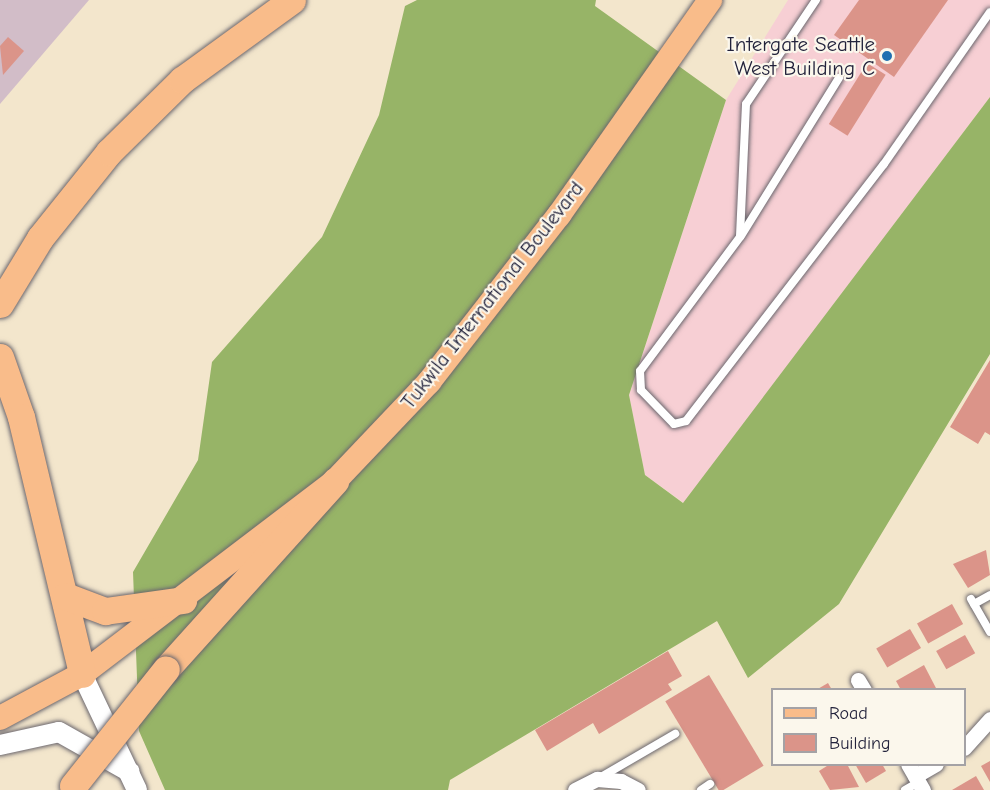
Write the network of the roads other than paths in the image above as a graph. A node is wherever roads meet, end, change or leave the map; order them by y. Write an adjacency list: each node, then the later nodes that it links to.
1 (292, 0): 7 (highway)
2 (710, 0): 9 (main road, Tukwila International Boulevard)
3 (816, 0): 6 (lane)
4 (990, 12): 6 (lane)
5 (839, 78): 6 (lane)
6 (740, 237)
7 (0, 304)
8 (0, 357): 11 (highway)
9 (335, 481): 12 (main road, Tukwila International Boulevard); 25 (highway, bridge)
10 (990, 595): 13 (lane)
11 (65, 596): 12 (highway); 14 (highway)
12 (183, 600): 14 (main road, Tukwila International Boulevard)
13 (990, 632)
14 (82, 674): 15 (main road, Tukwila International Boulevard); 22 (street)
15 (0, 718)
16 (990, 719): 19 (street)
17 (675, 734): 21 (lane)
18 (0, 745): 22 (street)
19 (966, 746)
20 (935, 766): 23 (street)
21 (597, 779): 26 (street); 27 (street)
22 (134, 781)
23 (914, 781)
24 (710, 784): 28 (lane)
25 (72, 788)
26 (575, 790)
27 (638, 790)
28 (700, 790)

